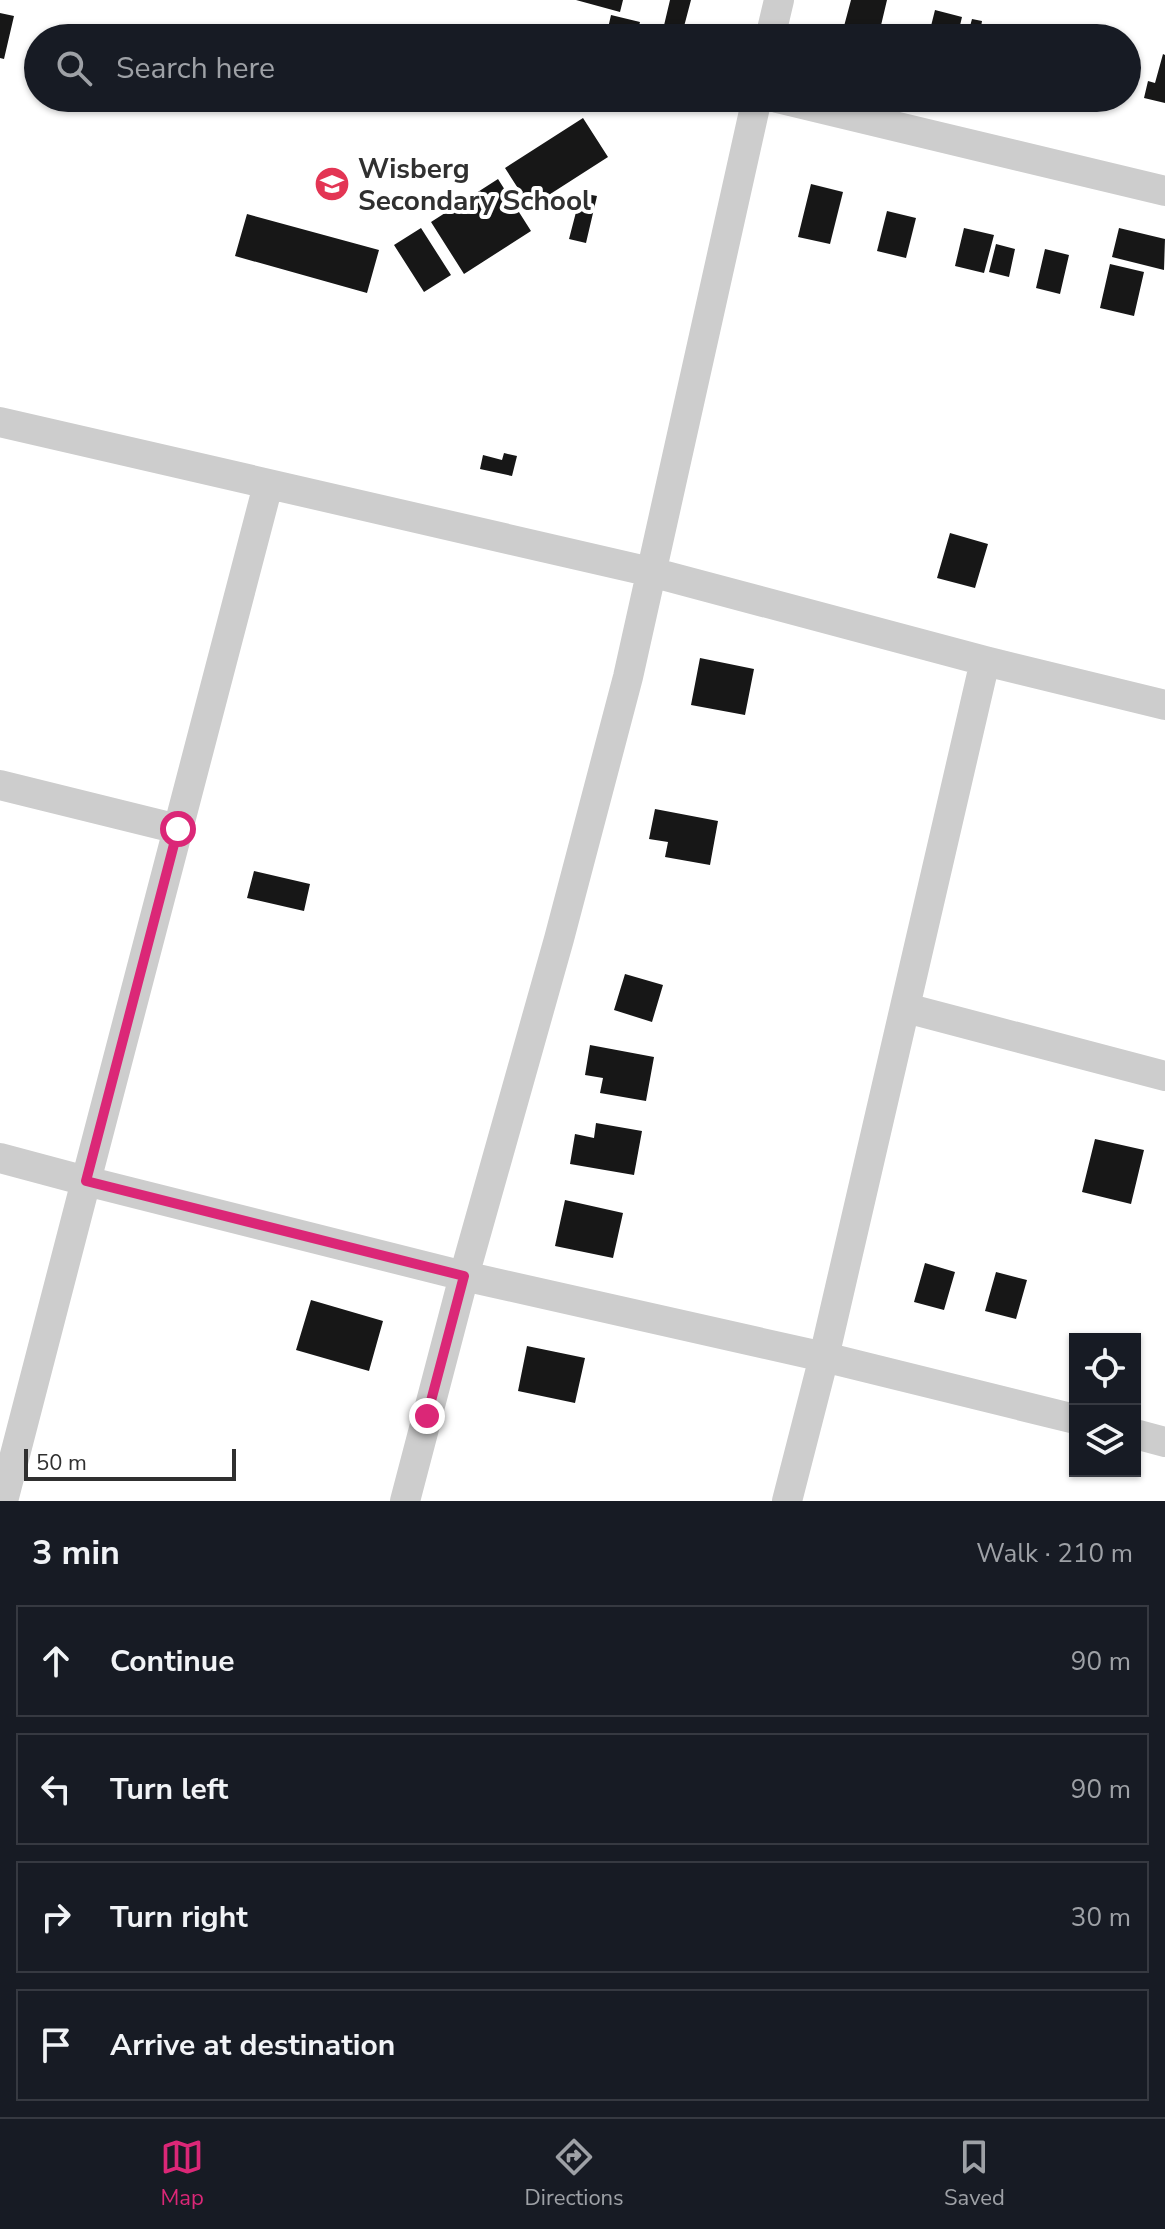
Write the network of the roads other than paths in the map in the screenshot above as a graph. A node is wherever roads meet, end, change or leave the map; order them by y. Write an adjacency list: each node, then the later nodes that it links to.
1 (779, 0): 2 (street)
2 (773, 24)
3 (754, 112): 8 (street)
4 (835, 112): 5 (street)
5 (1165, 191)
6 (0, 422): 7 (street)
7 (268, 485): 8 (street); 12 (street)
8 (651, 572): 9 (street); 17 (street)
9 (985, 661): 10 (street); 13 (street)
10 (1165, 705)
11 (0, 785): 12 (street)
12 (178, 829): 16 (street)
13 (906, 1008): 14 (street); 18 (street)
14 (1165, 1076)
15 (0, 1158): 16 (street)
16 (86, 1181): 17 (street); 22 (street)
17 (464, 1276): 18 (street); 23 (street)
18 (824, 1357): 19 (street); 24 (street)
19 (1069, 1418)
20 (1141, 1436): 21 (street)
21 (1165, 1442)
22 (3, 1501)
23 (405, 1501)
24 (787, 1501)

